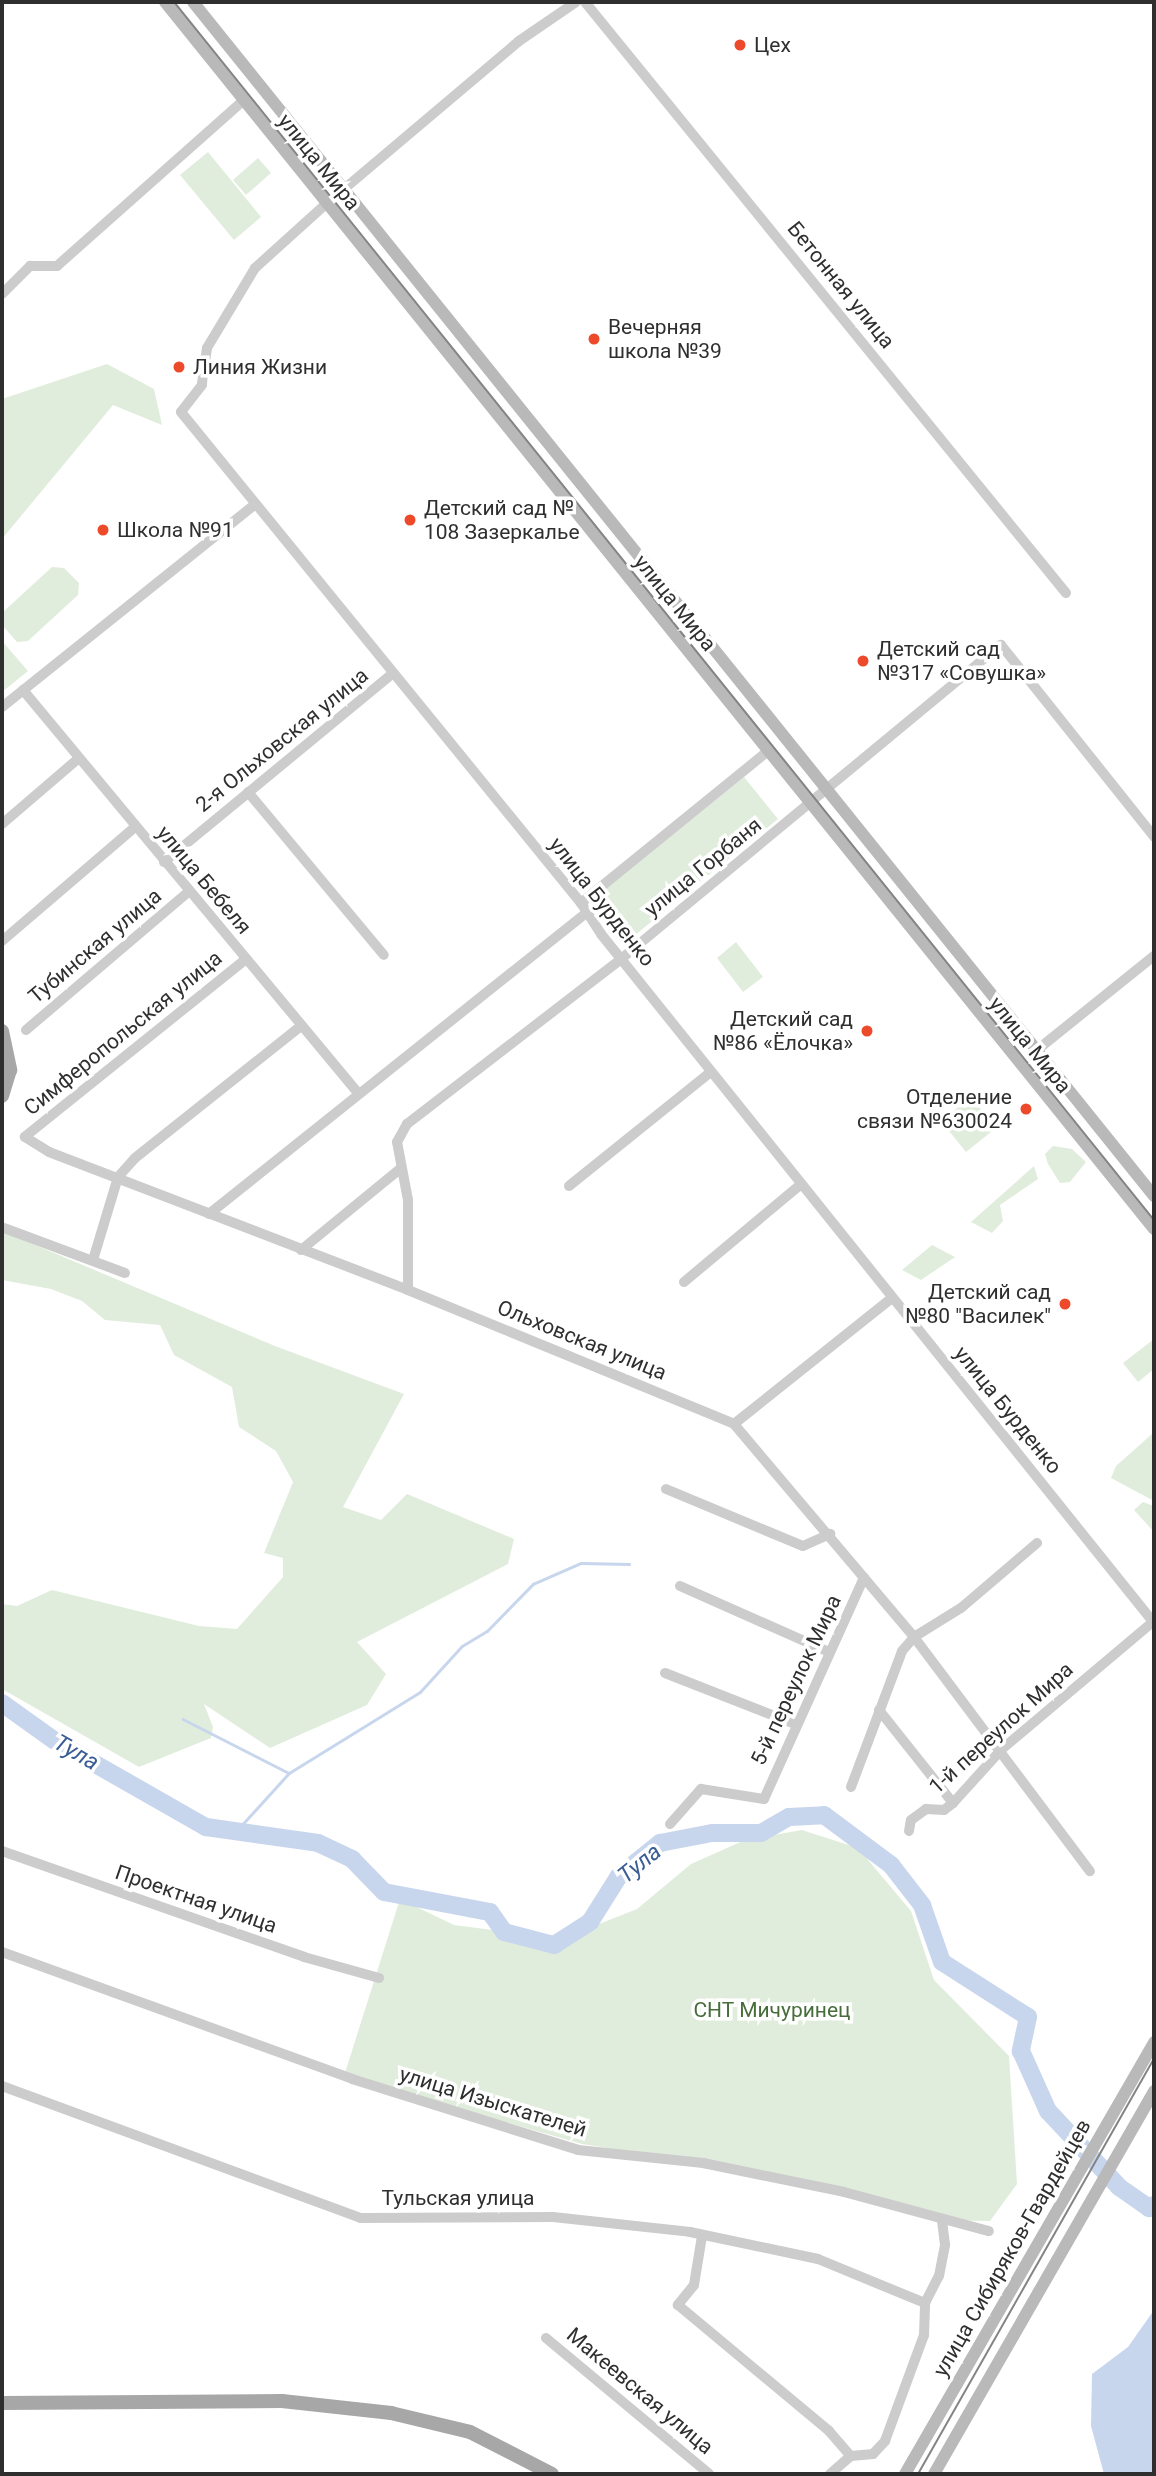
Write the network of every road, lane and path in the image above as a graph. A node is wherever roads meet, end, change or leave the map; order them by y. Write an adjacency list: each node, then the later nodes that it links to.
1 (165, 2): 6 (street, улица Мира)
2 (193, 2): 5 (street, улица Мира)
3 (576, 2): 7 (street)
4 (585, 2): 11 (street, Бетонная улица)
5 (261, 86): 6 (street); 7 (street, улица Мира)
6 (244, 100): 8 (street, улица Мира); 9 (street)
7 (344, 189): 8 (street); 17 (street, улица Мира)
8 (327, 203): 10 (street, улица Бурденко); 15 (street, улица Мира)
9 (2, 294)
10 (255, 504): 12 (street, улица Бурденко); 13 (street)
11 (1066, 593)
12 (392, 674): 18 (street, 2-я Ольховская улица); 25 (street, улица Бурденко)
13 (23, 690): 14 (street); 16 (street, улица Бебеля)
14 (2, 707)
15 (769, 750): 19 (street, улица Мира); 25 (street)
16 (79, 758): 20 (street); 21 (street, улица Бебеля)
17 (828, 790): 19 (street, улица Горбаня); 22 (street, улица Горбаня); 35 (street, улица Мира)
18 (248, 792): 23 (street, 2-я Ольховская улица); 28 (street)
19 (811, 804): 31 (street, улица Горбаня); 47 (street, улица Мира)
20 (2, 824)
21 (135, 827): 23 (street, улица Бебеля); 27 (street)
22 (1154, 837)
23 (164, 862): 24 (street, улица Бебеля)
24 (188, 892): 30 (street, улица Бебеля); 33 (street, Тубинская улица)
25 (581, 904): 26 (street, улица Бурденко)
26 (586, 914): 31 (street, улица Бурденко); 37 (street)
27 (2, 941)
28 (384, 955)
29 (1154, 956): 35 (street)
30 (246, 959): 32 (street, улица Бебеля); 39 (street, Симферопольская улица)
31 (621, 959): 36 (street, улица Бурденко); 40 (street, улица Горбаня)
32 (301, 1026): 37 (street, улица Бебеля); 41 (street)
33 (26, 1030)
34 (2, 1031): 38 (main road)
35 (1037, 1051): 44 (street, улица Мира)
36 (711, 1072): 42 (street, улица Бурденко); 43 (street)
37 (358, 1093): 45 (street)
38 (2, 1096)
39 (25, 1137): 41 (street, Ольховская улица)
40 (400, 1169): 48 (street); 52 (street)
41 (118, 1177): 45 (street, Ольховская улица); 49 (street)
42 (801, 1184): 51 (street); 53 (street, улица Бурденко)
43 (569, 1186)
44 (1154, 1196)
45 (209, 1214): 48 (street, Ольховская улица)
46 (4, 1228): 49 (street)
47 (1154, 1229)
48 (301, 1250): 52 (street, Ольховская улица)
49 (93, 1260): 50 (street)
50 (125, 1273)
51 (684, 1282)
52 (408, 1290): 54 (street, Ольховская улица)
53 (892, 1298): 54 (street); 60 (street, улица Бурденко)
54 (734, 1424): 56 (street, Ольховская улица)
55 (666, 1489): 56 (street)
56 (830, 1534): 58 (street, Ольховская улица)
57 (1037, 1544): 61 (street)
58 (864, 1578): 61 (street, Ольховская улица); 62 (street, 5-й переулок Мира)
59 (680, 1586): 62 (street)
60 (1154, 1622): 66 (street, 1-й переулок Мира)
61 (914, 1637): 64 (street); 66 (street, Ольховская улица)
62 (829, 1652): 65 (street, 5-й переулок Мира)
63 (664, 1673): 65 (street)
64 (879, 1710): 67 (street); 68 (street)
65 (795, 1724): 69 (street, 5-й переулок Мира)
66 (1002, 1749): 68 (street, 1-й переулок Мира); 72 (street, Ольховская улица)
67 (851, 1787)
68 (953, 1803): 70 (street, 1-й переулок Мира)
69 (670, 1824)
70 (909, 1831)
71 (2, 1851): 74 (street, Проектная улица)
72 (1090, 1871)
73 (2, 1952): 78 (street, улица Изыскателей)
74 (379, 1978)
75 (1154, 2042): 88 (street, улица Сибиряков-Гвардейцев)
76 (2, 2086): 80 (street, Тульская улица)
77 (1154, 2091): 89 (street, улица Сибиряков-Гвардейцев)
78 (942, 2220): 79 (street, улица Изыскателей); 81 (street)
79 (989, 2231)
80 (702, 2236): 81 (street, Тульская улица); 84 (street)
81 (925, 2303): 84 (street)
82 (546, 2338): 86 (street, Макеевская улица)
83 (2, 2403): 85 (main road)
84 (851, 2456): 87 (street)
85 (552, 2474)
86 (709, 2474)
87 (830, 2474)
88 (905, 2474)
89 (934, 2474)

